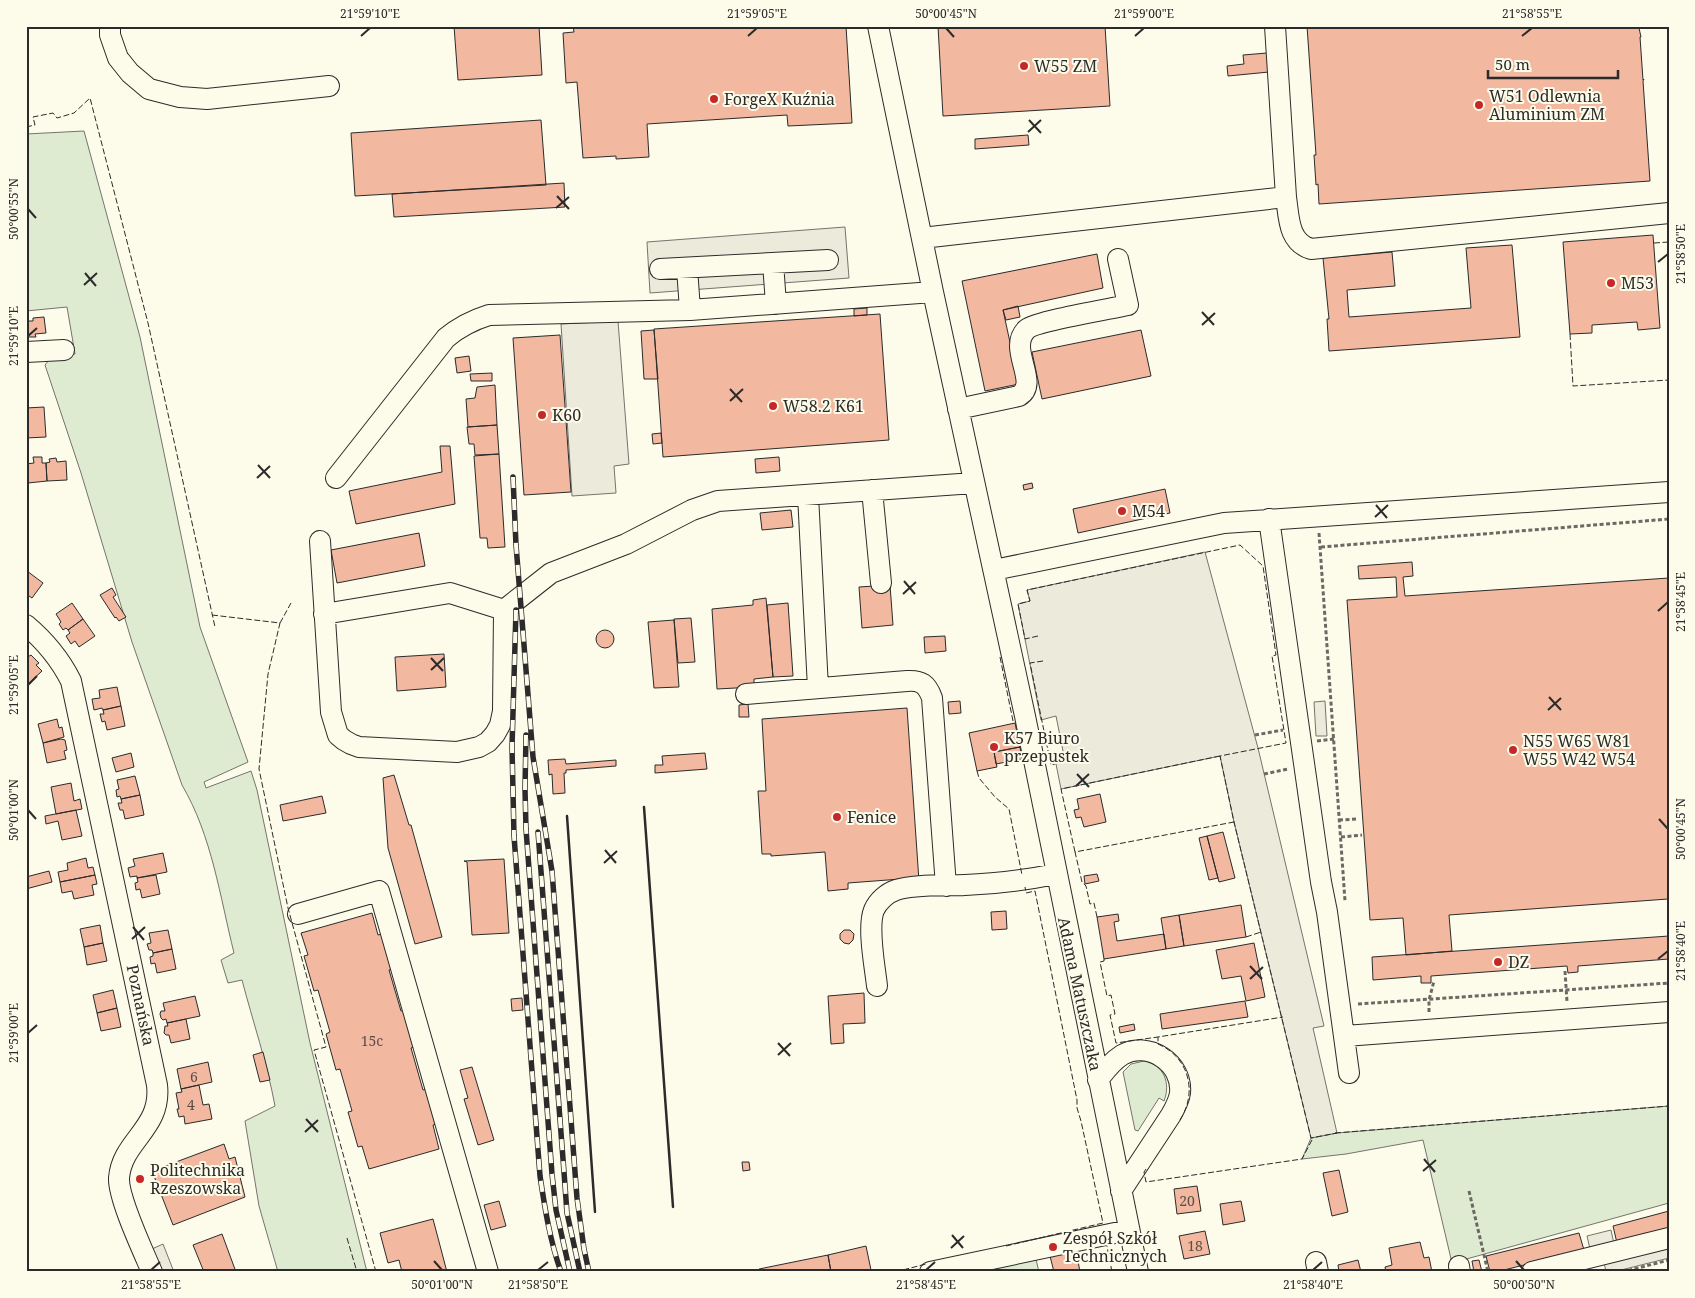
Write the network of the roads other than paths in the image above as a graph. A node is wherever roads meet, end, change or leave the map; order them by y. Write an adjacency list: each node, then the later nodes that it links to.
1 (110, 26): 4 (street)
2 (878, 26): 7 (street, Adama Matuszczaka)
3 (1275, 26): 5 (street)
4 (329, 86)
5 (1286, 197): 6 (street); 7 (street)
6 (1669, 213)
7 (922, 238): 13 (street, Adama Matuszczaka)
8 (1118, 259): 18 (street)
9 (828, 260): 10 (street)
10 (773, 263): 11 (street); 14 (street)
11 (687, 268): 12 (street); 15 (street)
12 (660, 269)
13 (933, 292): 14 (street); 18 (street, Adama Matuszczaka)
14 (776, 304): 15 (street)
15 (690, 310): 19 (street)
16 (64, 350): 17 (street)
17 (26, 352)
18 (958, 409): 20 (street, Adama Matuszczaka)
19 (336, 478)
20 (974, 483): 21 (street); 26 (street, Adama Matuszczaka)
21 (872, 490): 23 (street); 27 (street)
22 (1669, 492): 24 (street)
23 (808, 495): 28 (street); 31 (street)
24 (1269, 519): 26 (street); 38 (street)
25 (320, 541): 29 (street)
26 (994, 570): 33 (street, Adama Matuszczaka)
27 (881, 583)
28 (504, 610): 29 (street); 29 (street)
29 (324, 614)
30 (26, 625): 44 (street, Poznańska)
31 (818, 688): 32 (street); 34 (street)
32 (746, 694)
33 (1056, 874): 34 (street); 40 (street, Adama Matuszczaka)
34 (946, 886): 36 (street)
35 (298, 914): 45 (street)
36 (877, 986)
37 (1669, 1012): 38 (street)
38 (1345, 1036): 39 (street)
39 (1349, 1073)
40 (1098, 1080): 41 (street, Adama Matuszczaka); 41 (street)
41 (1121, 1191): 42 (street, Adama Matuszczaka)
42 (1129, 1230): 46 (street); 47 (street, Adama Matuszczaka)
43 (1669, 1238): 48 (street)
44 (152, 1272)
45 (488, 1272)
46 (930, 1272)
47 (1138, 1272)
48 (1532, 1272)

